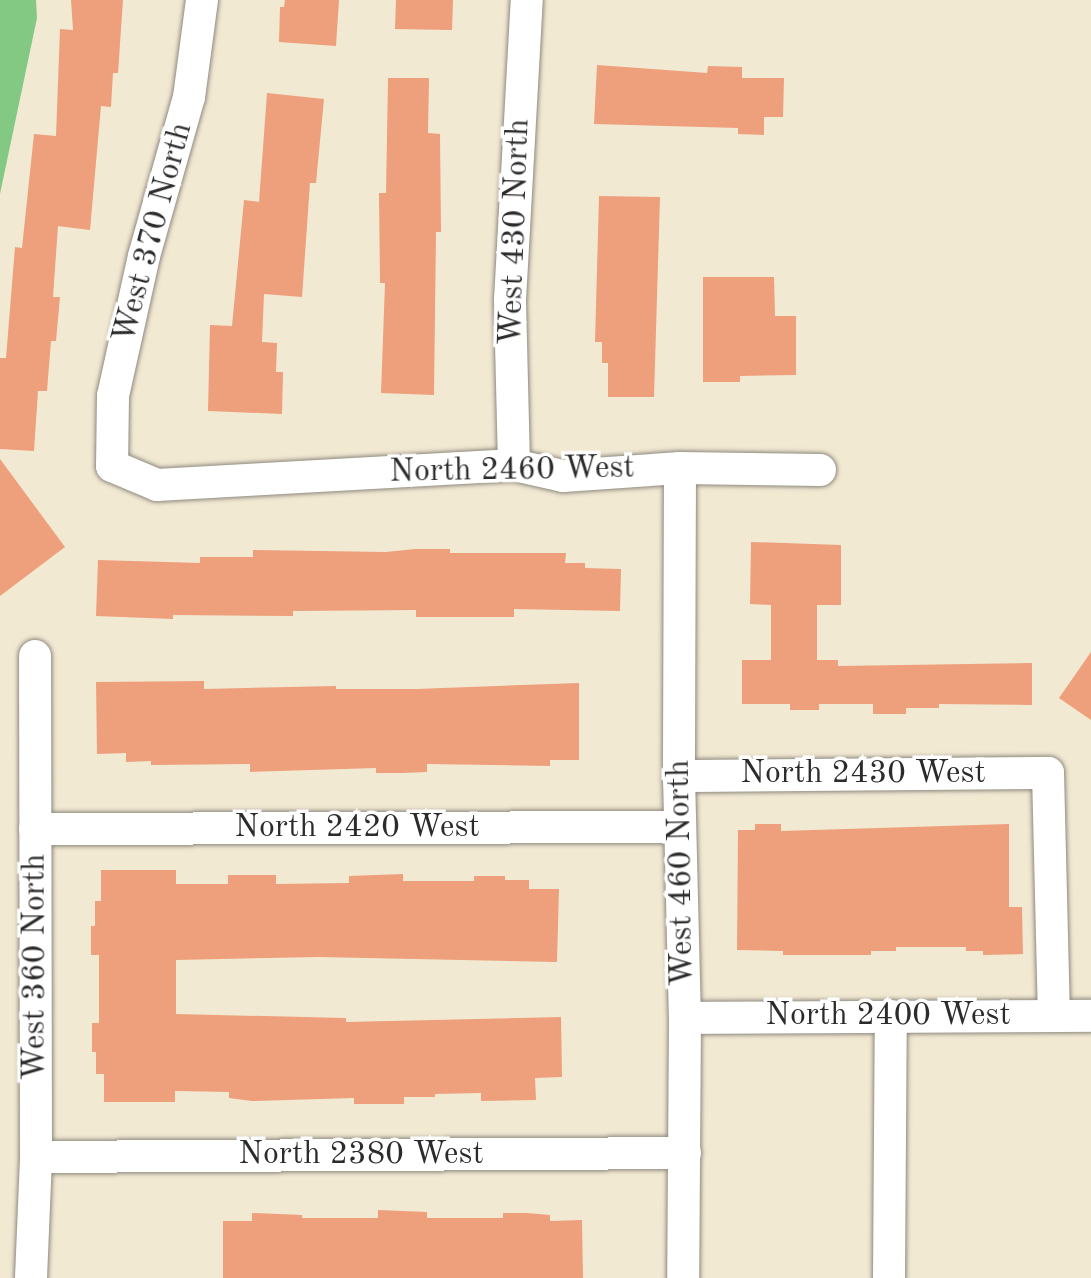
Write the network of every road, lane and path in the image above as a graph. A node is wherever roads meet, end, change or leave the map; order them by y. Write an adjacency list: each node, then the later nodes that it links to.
1 (202, 0): 4 (street, West 370 North)
2 (527, 0): 3 (street, West 430 North)
3 (514, 465): 4 (street, North 2460 West); 5 (street, North 2460 West)
4 (112, 466)
5 (680, 468): 6 (street, North 2460 West); 8 (street, West 460 North)
6 (820, 470)
7 (35, 656): 10 (street, West 360 North)
8 (679, 776): 9 (street, West 460 North); 12 (street, North 2430 West)
9 (679, 827): 10 (street, North 2420 West); 14 (street, West 460 North)
10 (35, 829): 16 (street, West 360 North)
11 (891, 1016): 12 (street, North 2400 West); 14 (street, North 2400 West); 19 (street)
12 (1054, 1016): 13 (street, North 2400 West)
13 (1091, 1016)
14 (685, 1018): 15 (street, West 460 North)
15 (685, 1153): 16 (street, North 2380 West); 18 (street, West 460 North)
16 (36, 1157): 17 (street, West 360 North)
17 (31, 1278)
18 (683, 1278)
19 (889, 1278)

